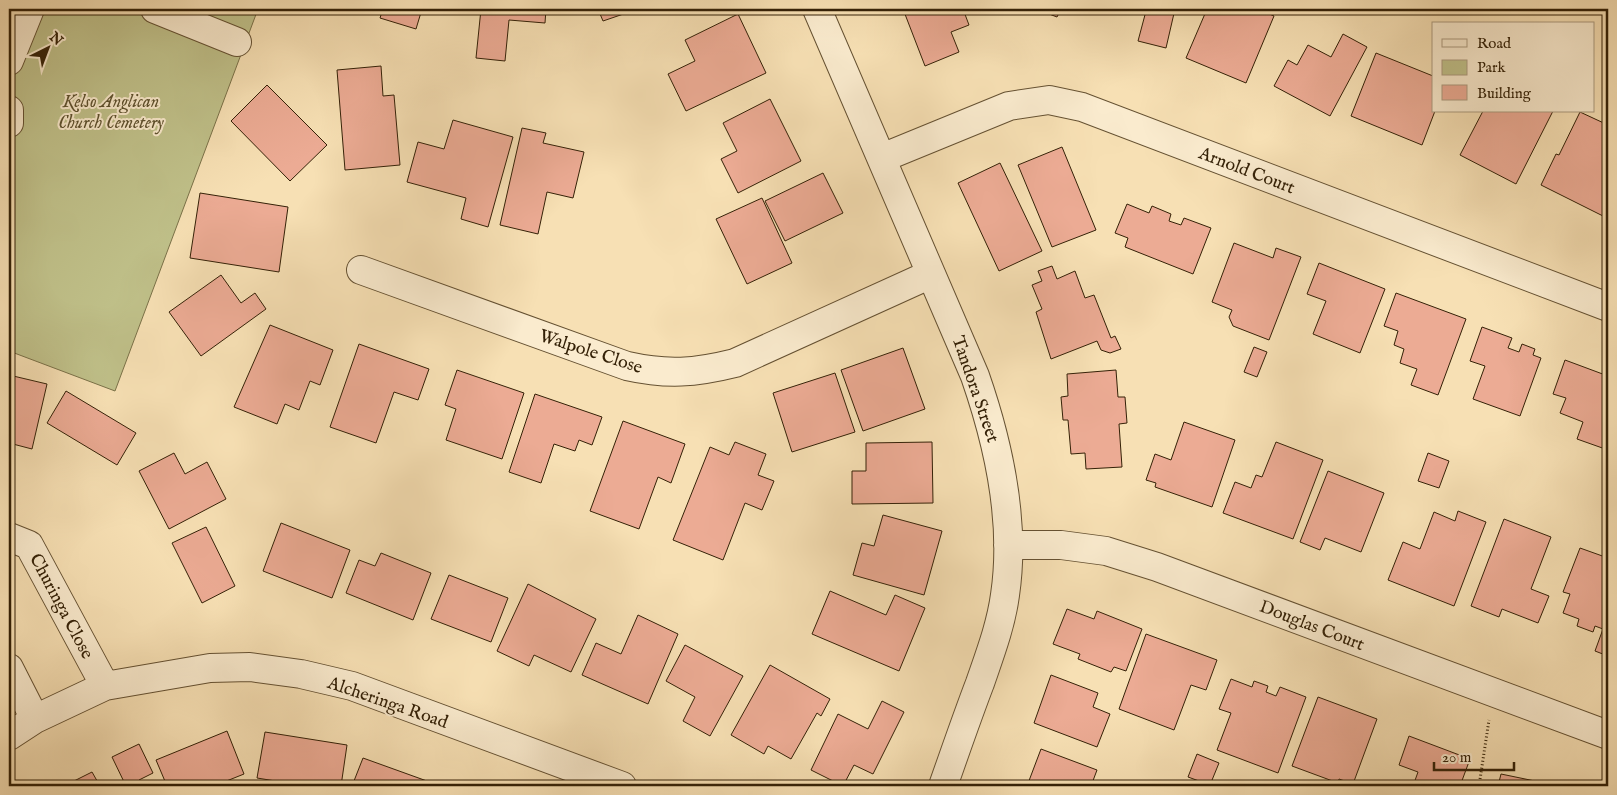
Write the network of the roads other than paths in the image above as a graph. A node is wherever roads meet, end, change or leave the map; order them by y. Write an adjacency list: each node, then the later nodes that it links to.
1 (30, 9): 5 (street)
2 (154, 9): 4 (street)
3 (817, 9): 8 (street, Tandora Street)
4 (237, 42)
5 (9, 60)
6 (9, 110): 7 (street)
7 (9, 124)
8 (882, 158): 10 (street, Tandora Street); 11 (street, Arnold Court)
9 (361, 270): 10 (street, Walpole Close)
10 (931, 274): 13 (street, Tandora Street)
11 (1608, 307)
12 (9, 537): 15 (street, Churinga Close)
13 (1008, 545): 18 (street, Douglas Court); 20 (street, Tandora Street)
14 (9, 668): 16 (street)
15 (105, 686): 16 (street, Alcheringa Road); 19 (street, Alcheringa Road)
16 (35, 719): 17 (street, Alcheringa Road)
17 (9, 736)
18 (1608, 736)
19 (622, 786)
20 (943, 786)

